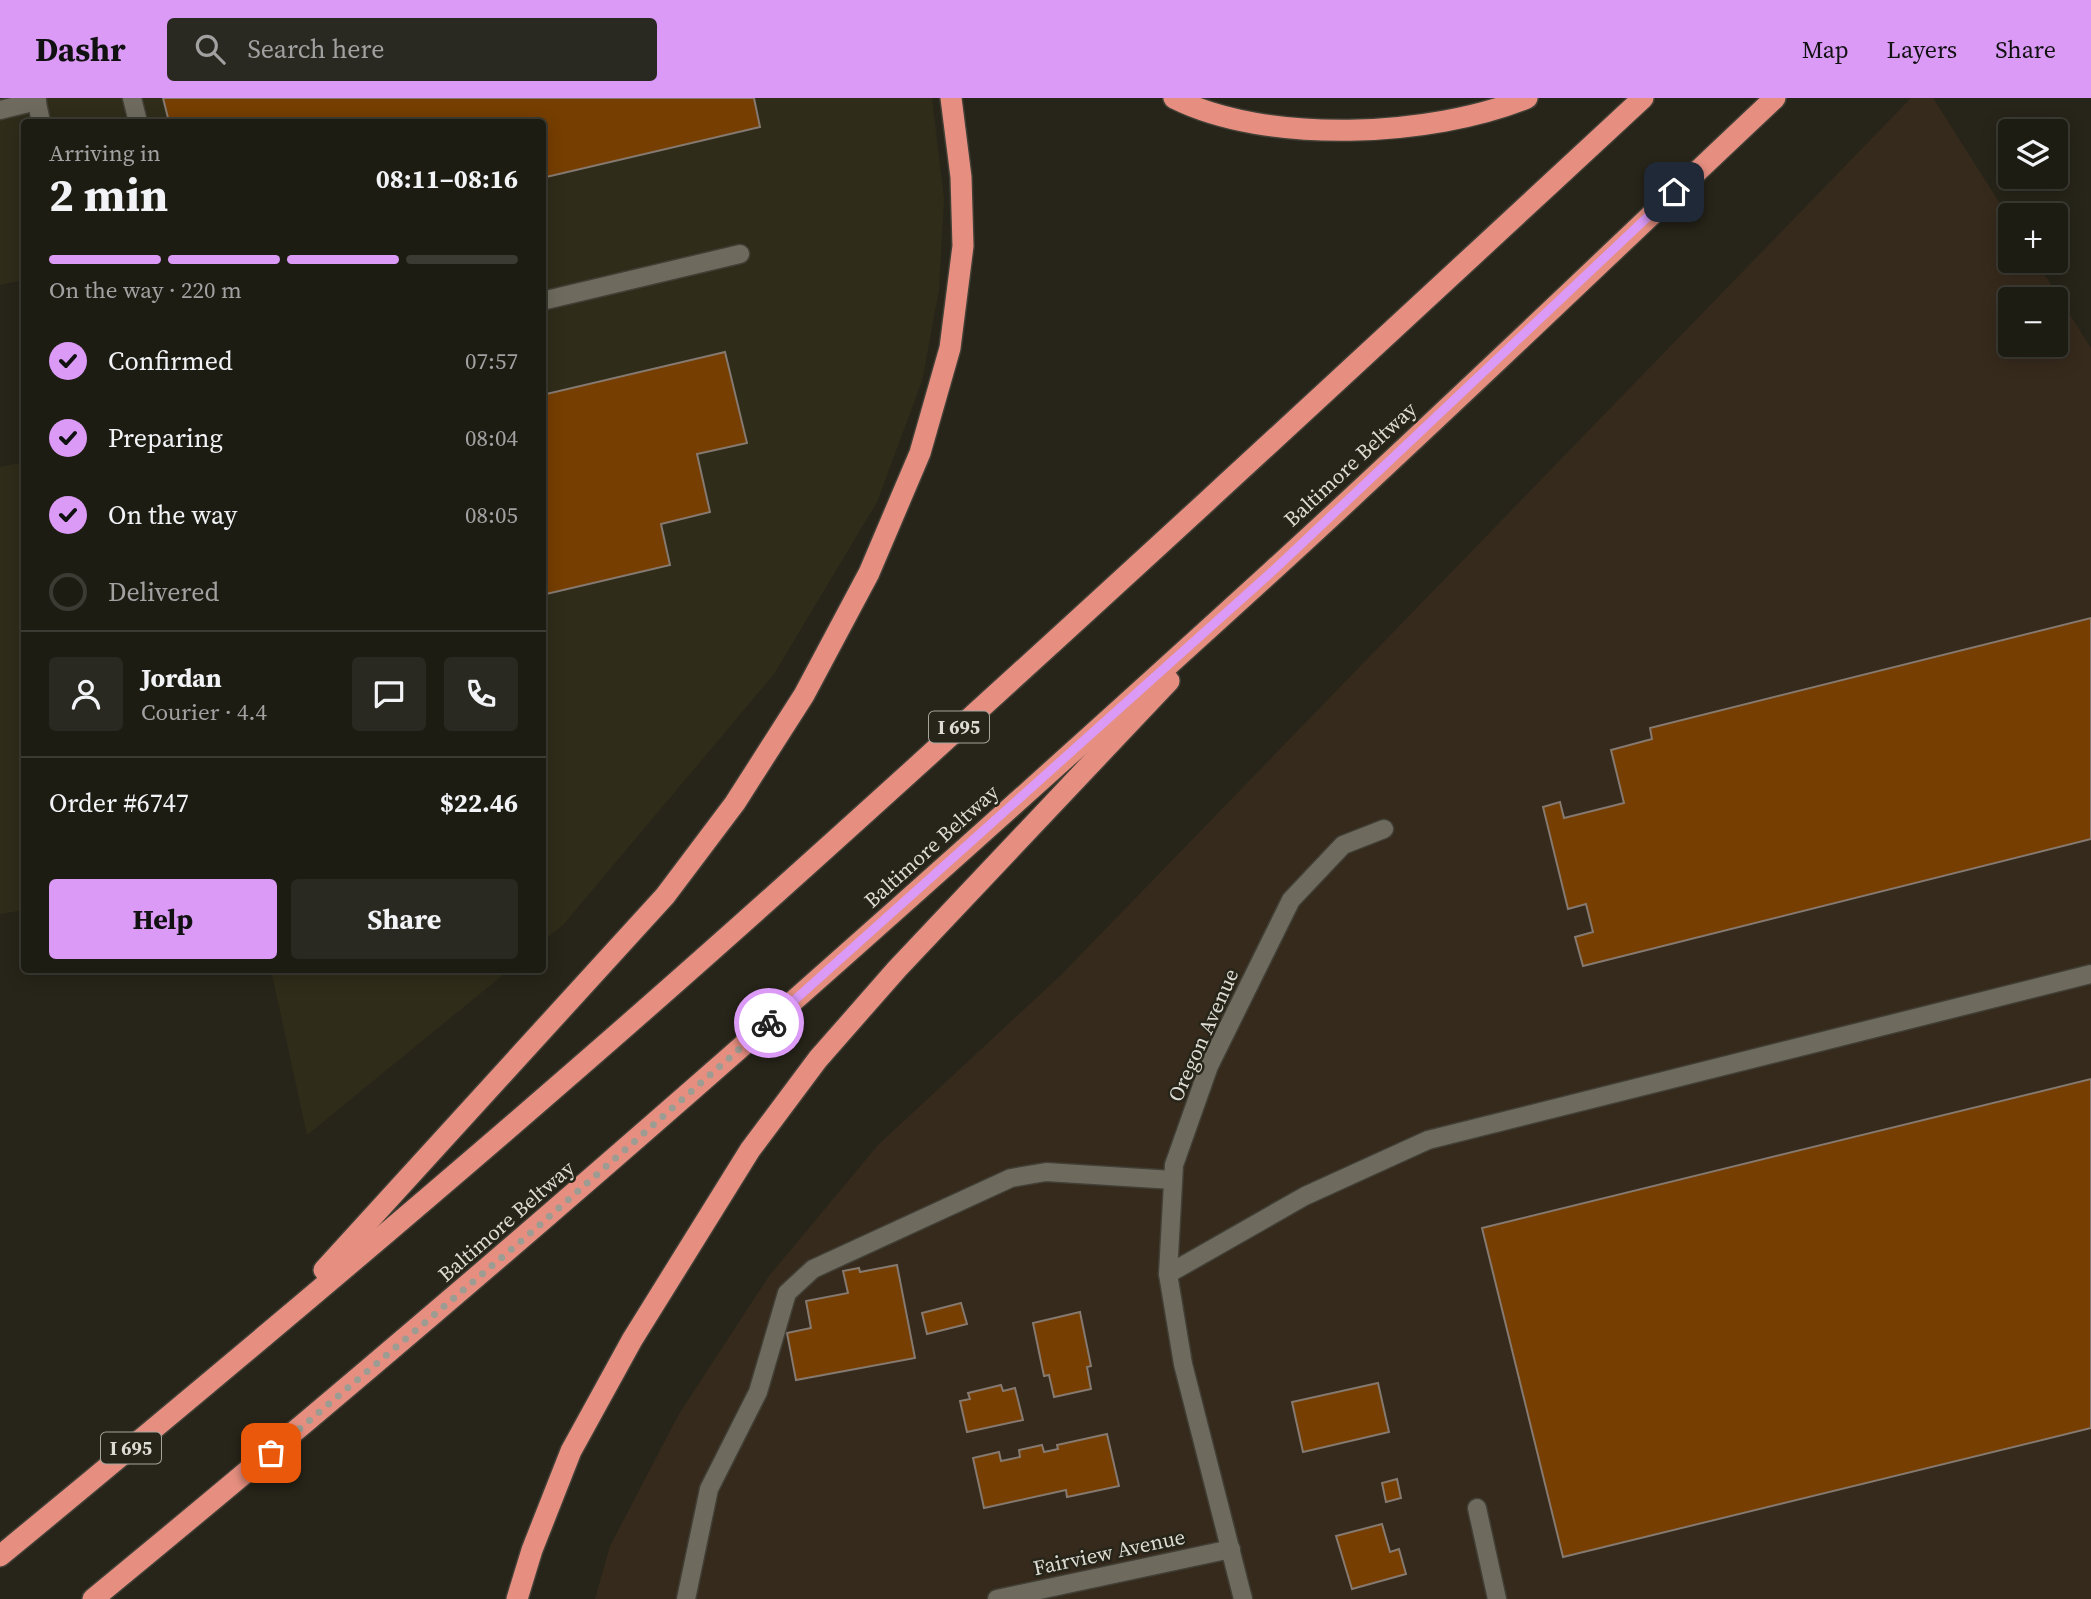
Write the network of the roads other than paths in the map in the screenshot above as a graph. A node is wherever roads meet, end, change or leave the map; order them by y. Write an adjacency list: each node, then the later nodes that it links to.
1 (132, 98): 10 (street)
2 (951, 98): 18 (highway)
3 (1174, 98): 4 (highway)
4 (1527, 98)
5 (1643, 98): 18 (highway, I 695)
6 (1775, 98): 13 (highway, Baltimore Beltway)
7 (36, 100): 8 (street); 9 (street)
8 (0, 110)
9 (40, 119)
10 (137, 119)
11 (740, 254): 12 (street)
12 (546, 300)
13 (1276, 568): 22 (highway, Baltimore Beltway); 23 (highway)
14 (1384, 829): 16 (street, Oregon Avenue)
15 (2091, 974): 17 (street)
16 (1173, 1180): 17 (street, Oregon Avenue); 24 (street)
17 (1168, 1274): 20 (street, Oregon Avenue)
18 (261, 1339): 21 (highway, I 695)
19 (1477, 1508): 27 (street)
20 (1231, 1549): 25 (street, Fairview Avenue); 26 (street, Oregon Avenue)
21 (0, 1556)
22 (93, 1599)
23 (517, 1599)
24 (686, 1599)
25 (997, 1599)
26 (1243, 1599)
27 (1497, 1599)

